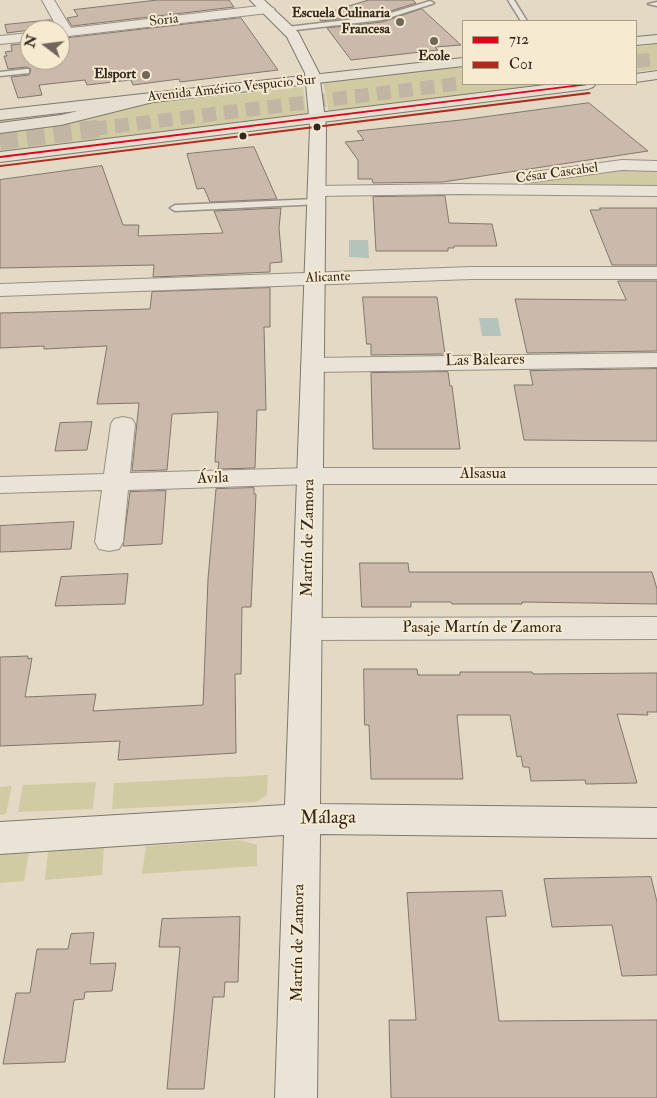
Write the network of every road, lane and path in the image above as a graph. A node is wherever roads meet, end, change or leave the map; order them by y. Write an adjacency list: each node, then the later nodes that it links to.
1 (48, 0): 6 (street)
2 (256, 0): 5 (street, Martín de Zamora)
3 (511, 0): 7 (lane)
4 (430, 3): 8 (lane)
5 (268, 9): 8 (street, Martín de Zamora); 9 (street, Soria)
6 (57, 20)
7 (523, 20)
8 (287, 29): 20 (street, Martín de Zamora)
9 (70, 32)
10 (20, 38): 12 (street)
11 (657, 39): 13 (main road)
12 (0, 40)
13 (637, 41)
14 (462, 62): 16 (main road, Avenida Américo Vespucio Sur)
15 (26, 71): 17 (lane)
16 (380, 72): 20 (main road, Avenida Américo Vespucio Sur); 23 (main road)
17 (0, 74)
18 (657, 75): 19 (main road)
19 (637, 78)
20 (314, 79): 22 (main road, Avenida Américo Vespucio Sur); 25 (street, Martín de Zamora)
21 (580, 85): 23 (main road)
22 (156, 97): 24 (main road, Avenida Américo Vespucio Sur); 26 (main road)
23 (400, 108): 25 (main road)
24 (0, 115)
25 (317, 119): 27 (main road); 31 (street, Martín de Zamora)
26 (0, 128)
27 (0, 157)
28 (657, 166): 29 (street, César Cascabel)
29 (458, 189): 30 (street, César Cascabel); 31 (street, César Cascabel)
30 (657, 191)
31 (317, 196): 32 (lane); 34 (street, Martín de Zamora)
32 (174, 208)
33 (657, 273): 34 (street, Alicante)
34 (314, 278): 35 (street, Alicante); 37 (street, Martín de Zamora)
35 (0, 290)
36 (657, 360): 37 (street, Las Baleares)
37 (312, 365): 39 (street, Martín de Zamora)
38 (123, 424): 41 (street)
39 (310, 476): 40 (street, Alsasua); 41 (street, Ávila); 45 (street, Martín de Zamora)
40 (657, 476)
41 (116, 482): 42 (street, Ávila); 43 (street)
42 (0, 485)
43 (109, 542)
44 (657, 628): 45 (street, Pasaje Martín de Zamora)
45 (308, 629): 46 (street, Martín de Zamora)
46 (301, 818): 47 (street, Málaga); 48 (street, Málaga); 49 (street, Martín de Zamora)
47 (657, 823)
48 (0, 838)
49 (296, 1098)

